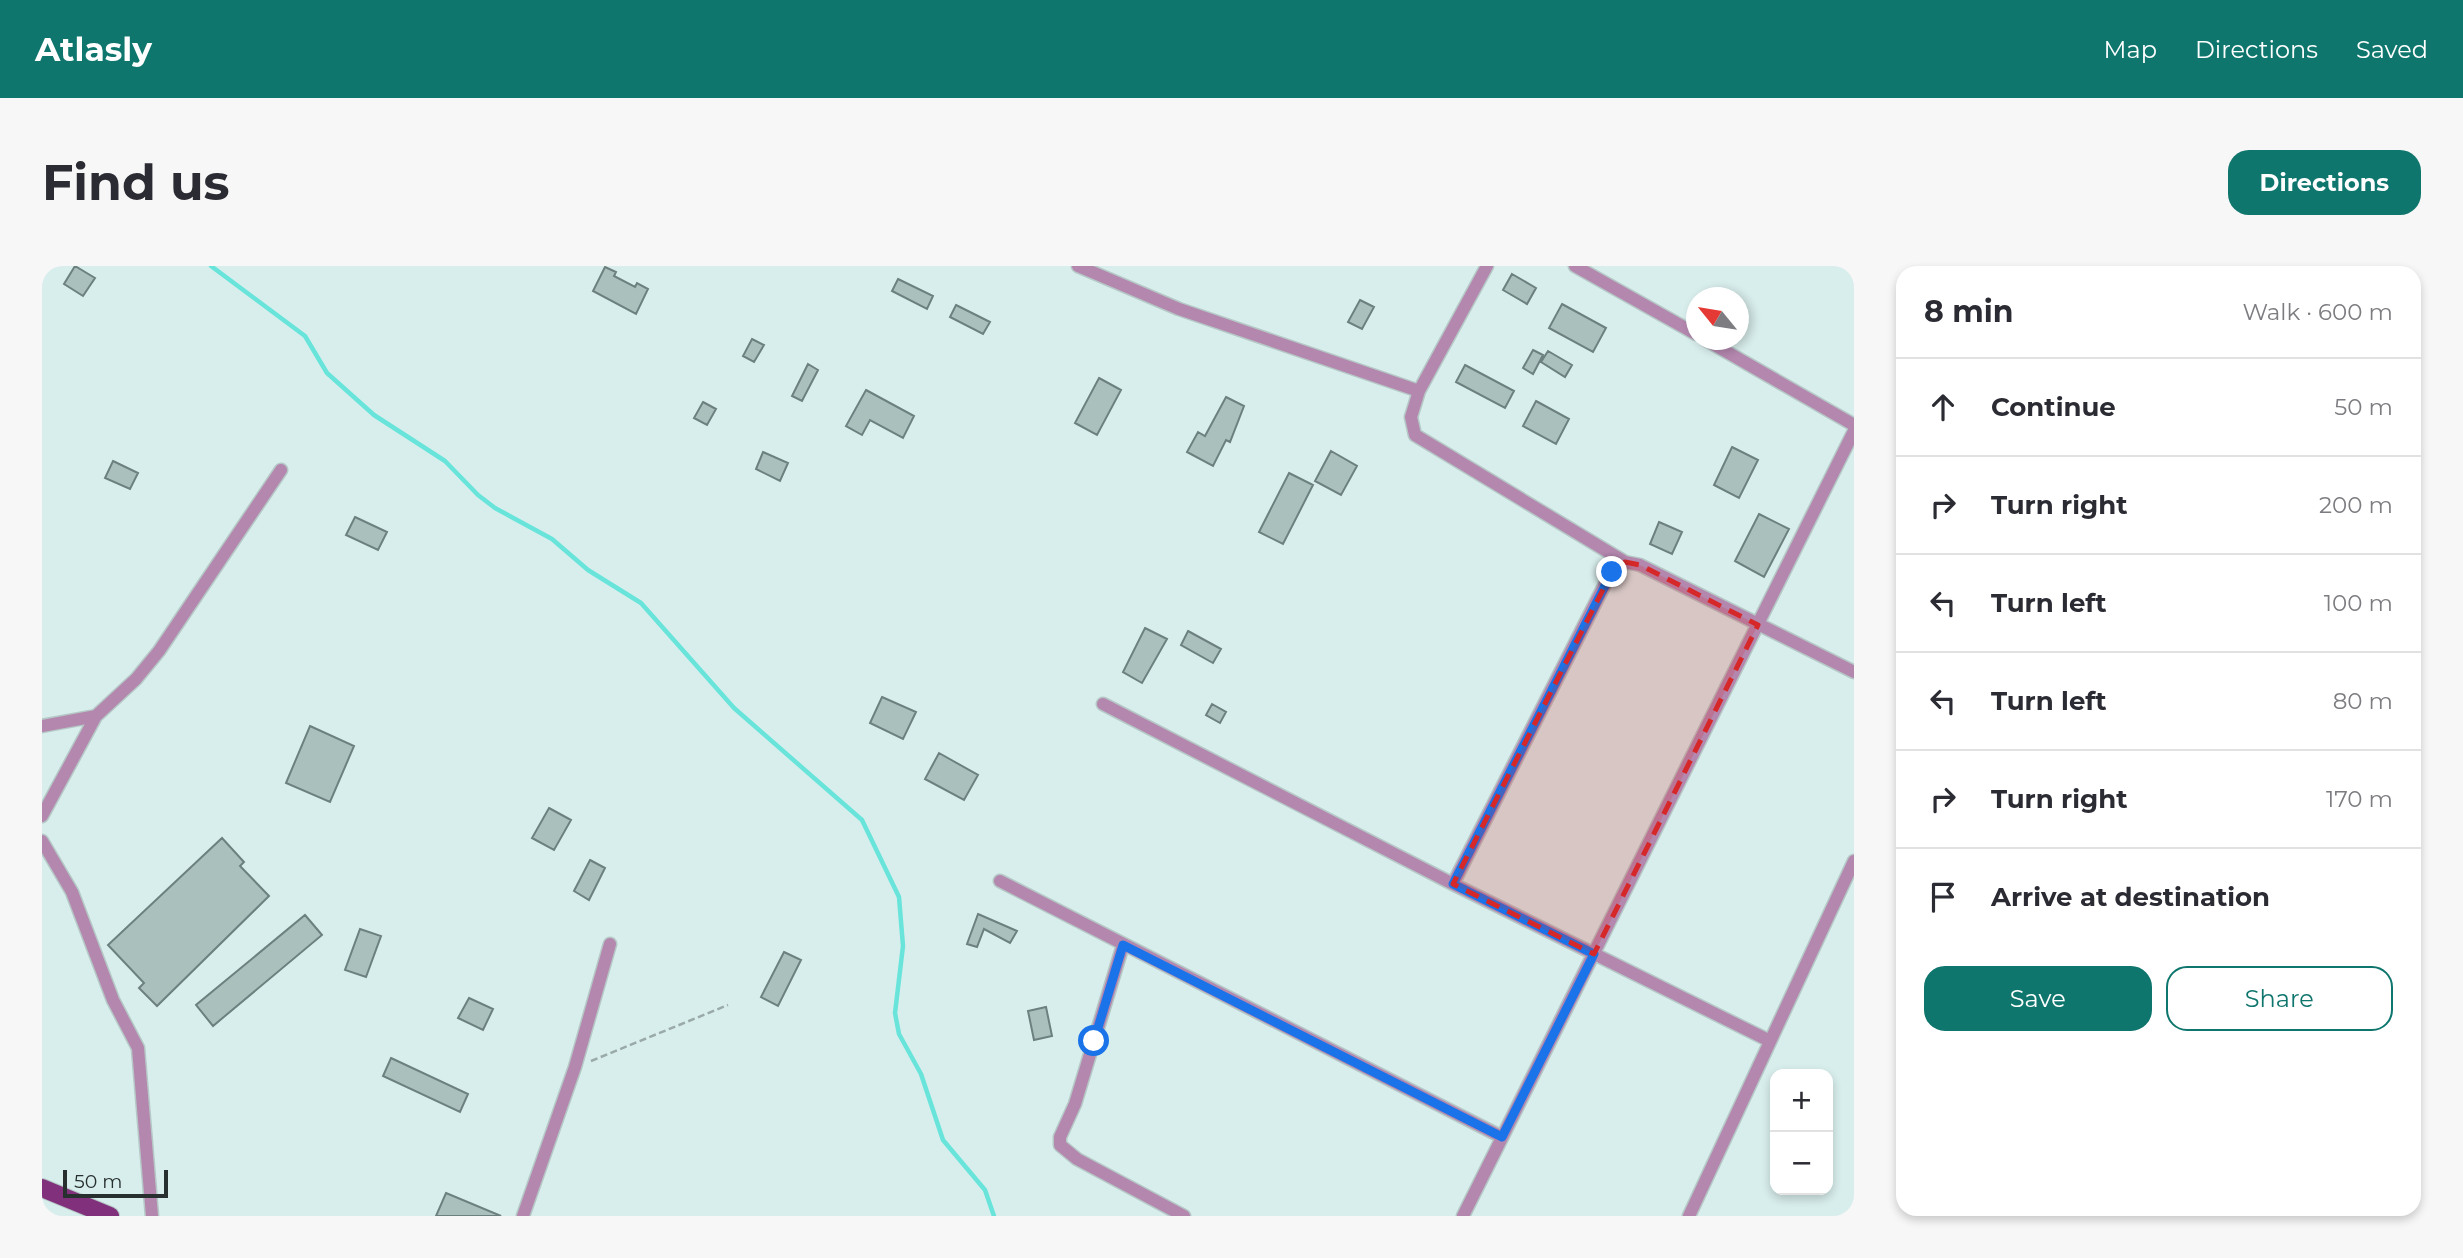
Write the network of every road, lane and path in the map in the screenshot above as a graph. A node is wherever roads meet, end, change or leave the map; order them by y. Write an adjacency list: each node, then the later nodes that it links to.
1 (1078, 266): 6 (street)
2 (1488, 266): 6 (street)
3 (1575, 266): 4 (street)
4 (1686, 328)
5 (1723, 350): 7 (street)
6 (1419, 390): 10 (street)
7 (1854, 425)
8 (1854, 431): 11 (street)
9 (281, 470): 14 (street)
10 (1625, 562): 11 (street); 20 (street)
11 (1758, 625): 12 (street); 23 (street)
12 (1854, 672)
13 (1103, 704): 20 (street)
14 (96, 716): 15 (street); 16 (street)
15 (42, 726)
16 (42, 816)
17 (42, 841): 30 (street)
18 (1854, 861): 25 (street)
19 (1000, 881): 22 (street)
20 (1453, 884): 23 (street)
21 (610, 944): 26 (street)
22 (1123, 945): 27 (street); 32 (street)
23 (1594, 954): 25 (street); 27 (street)
24 (728, 1005): 26 (path)
25 (1770, 1041): 34 (street)
26 (575, 1068): 31 (street)
27 (1502, 1137): 33 (street)
28 (42, 1188): 29 (main road)
29 (110, 1216)
30 (152, 1216)
31 (523, 1216)
32 (1184, 1216)
33 (1463, 1216)
34 (1689, 1216)

